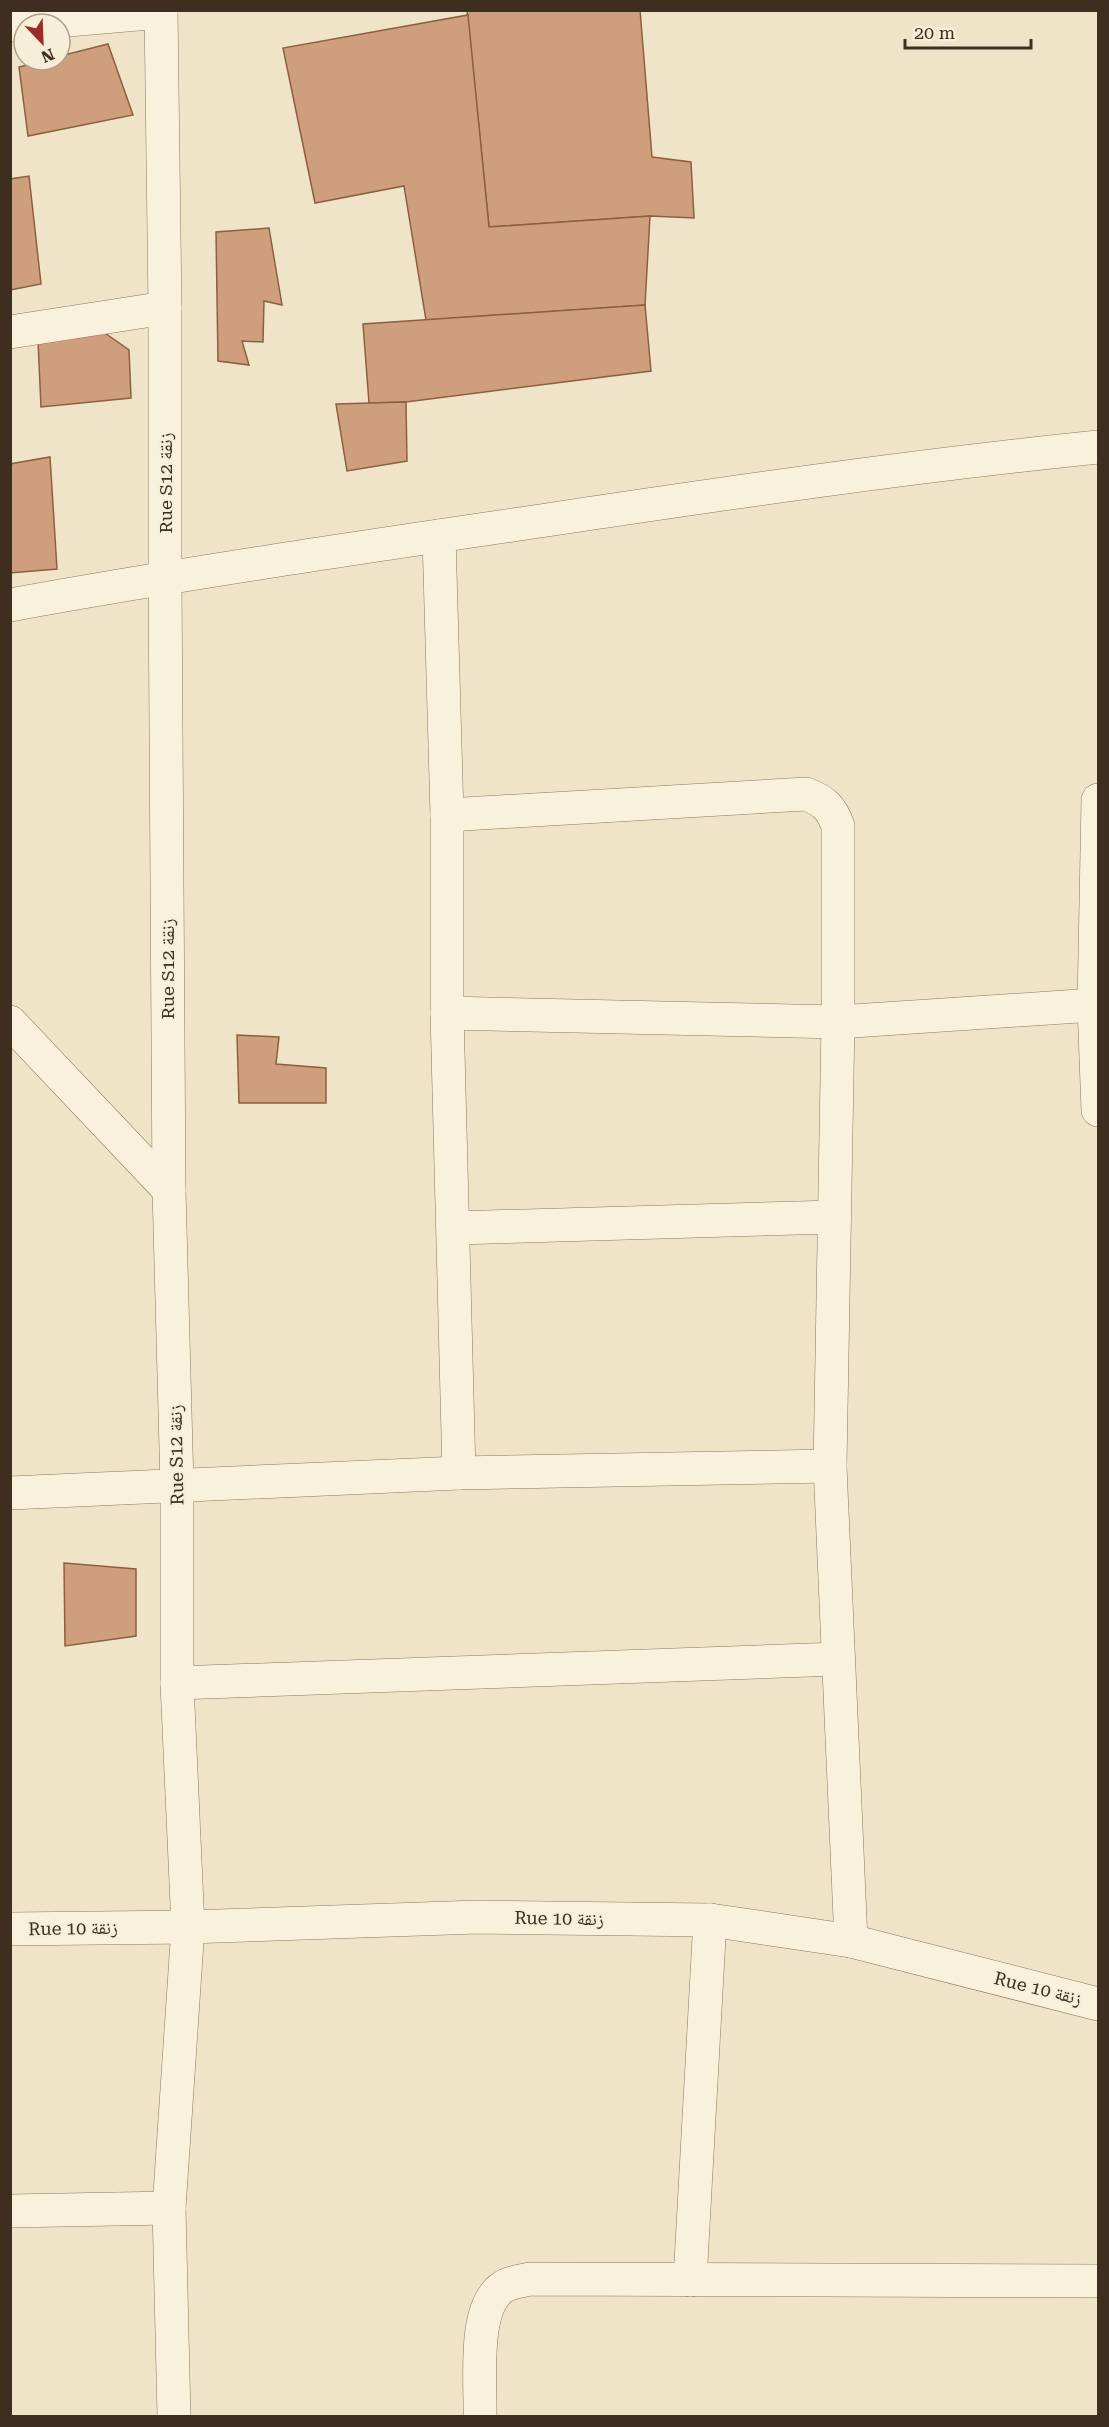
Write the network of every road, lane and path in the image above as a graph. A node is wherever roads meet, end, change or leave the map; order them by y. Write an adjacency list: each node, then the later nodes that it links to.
1 (161, 11): 2 (street); 3 (street, Rue S12 زنقة)
2 (10, 25)
3 (165, 308): 4 (street); 7 (street, Rue S12 زنقة)
4 (10, 332)
5 (1098, 447): 6 (street)
6 (439, 536): 7 (street); 10 (street)
7 (165, 577): 8 (street); 16 (street, Rue S12 زنقة)
8 (10, 605)
9 (1098, 800): 11 (street)
10 (447, 815): 12 (street); 14 (street)
11 (1094, 1005): 14 (street); 15 (street)
12 (447, 1014): 14 (street); 18 (street)
13 (10, 1022): 16 (street)
14 (838, 1022): 17 (street)
15 (1098, 1110)
16 (169, 1190): 21 (street, Rue S12 زنقة)
17 (834, 1217): 18 (street); 19 (street)
18 (454, 1228): 20 (street)
19 (830, 1466): 20 (street); 23 (street)
20 (459, 1473): 21 (street)
21 (177, 1486): 22 (street); 24 (street, Rue S12 زنقة)
22 (10, 1493)
23 (837, 1659): 24 (street); 28 (street)
24 (177, 1683): 26 (street, Rue S12 زنقة)
25 (710, 1920): 26 (street, Rue 10 زنقة); 28 (street, Rue 10 زنقة); 32 (street)
26 (188, 1927): 27 (street, Rue 10 زنقة); 30 (street, Rue S12 زنقة)
27 (10, 1929)
28 (851, 1941): 29 (street, Rue 10 زنقة)
29 (1098, 2004)
30 (169, 2208): 31 (street); 34 (street, Rue S12 زنقة)
31 (10, 2211)
32 (690, 2280): 33 (street); 35 (street)
33 (1098, 2281)
34 (174, 2416)
35 (480, 2416)

